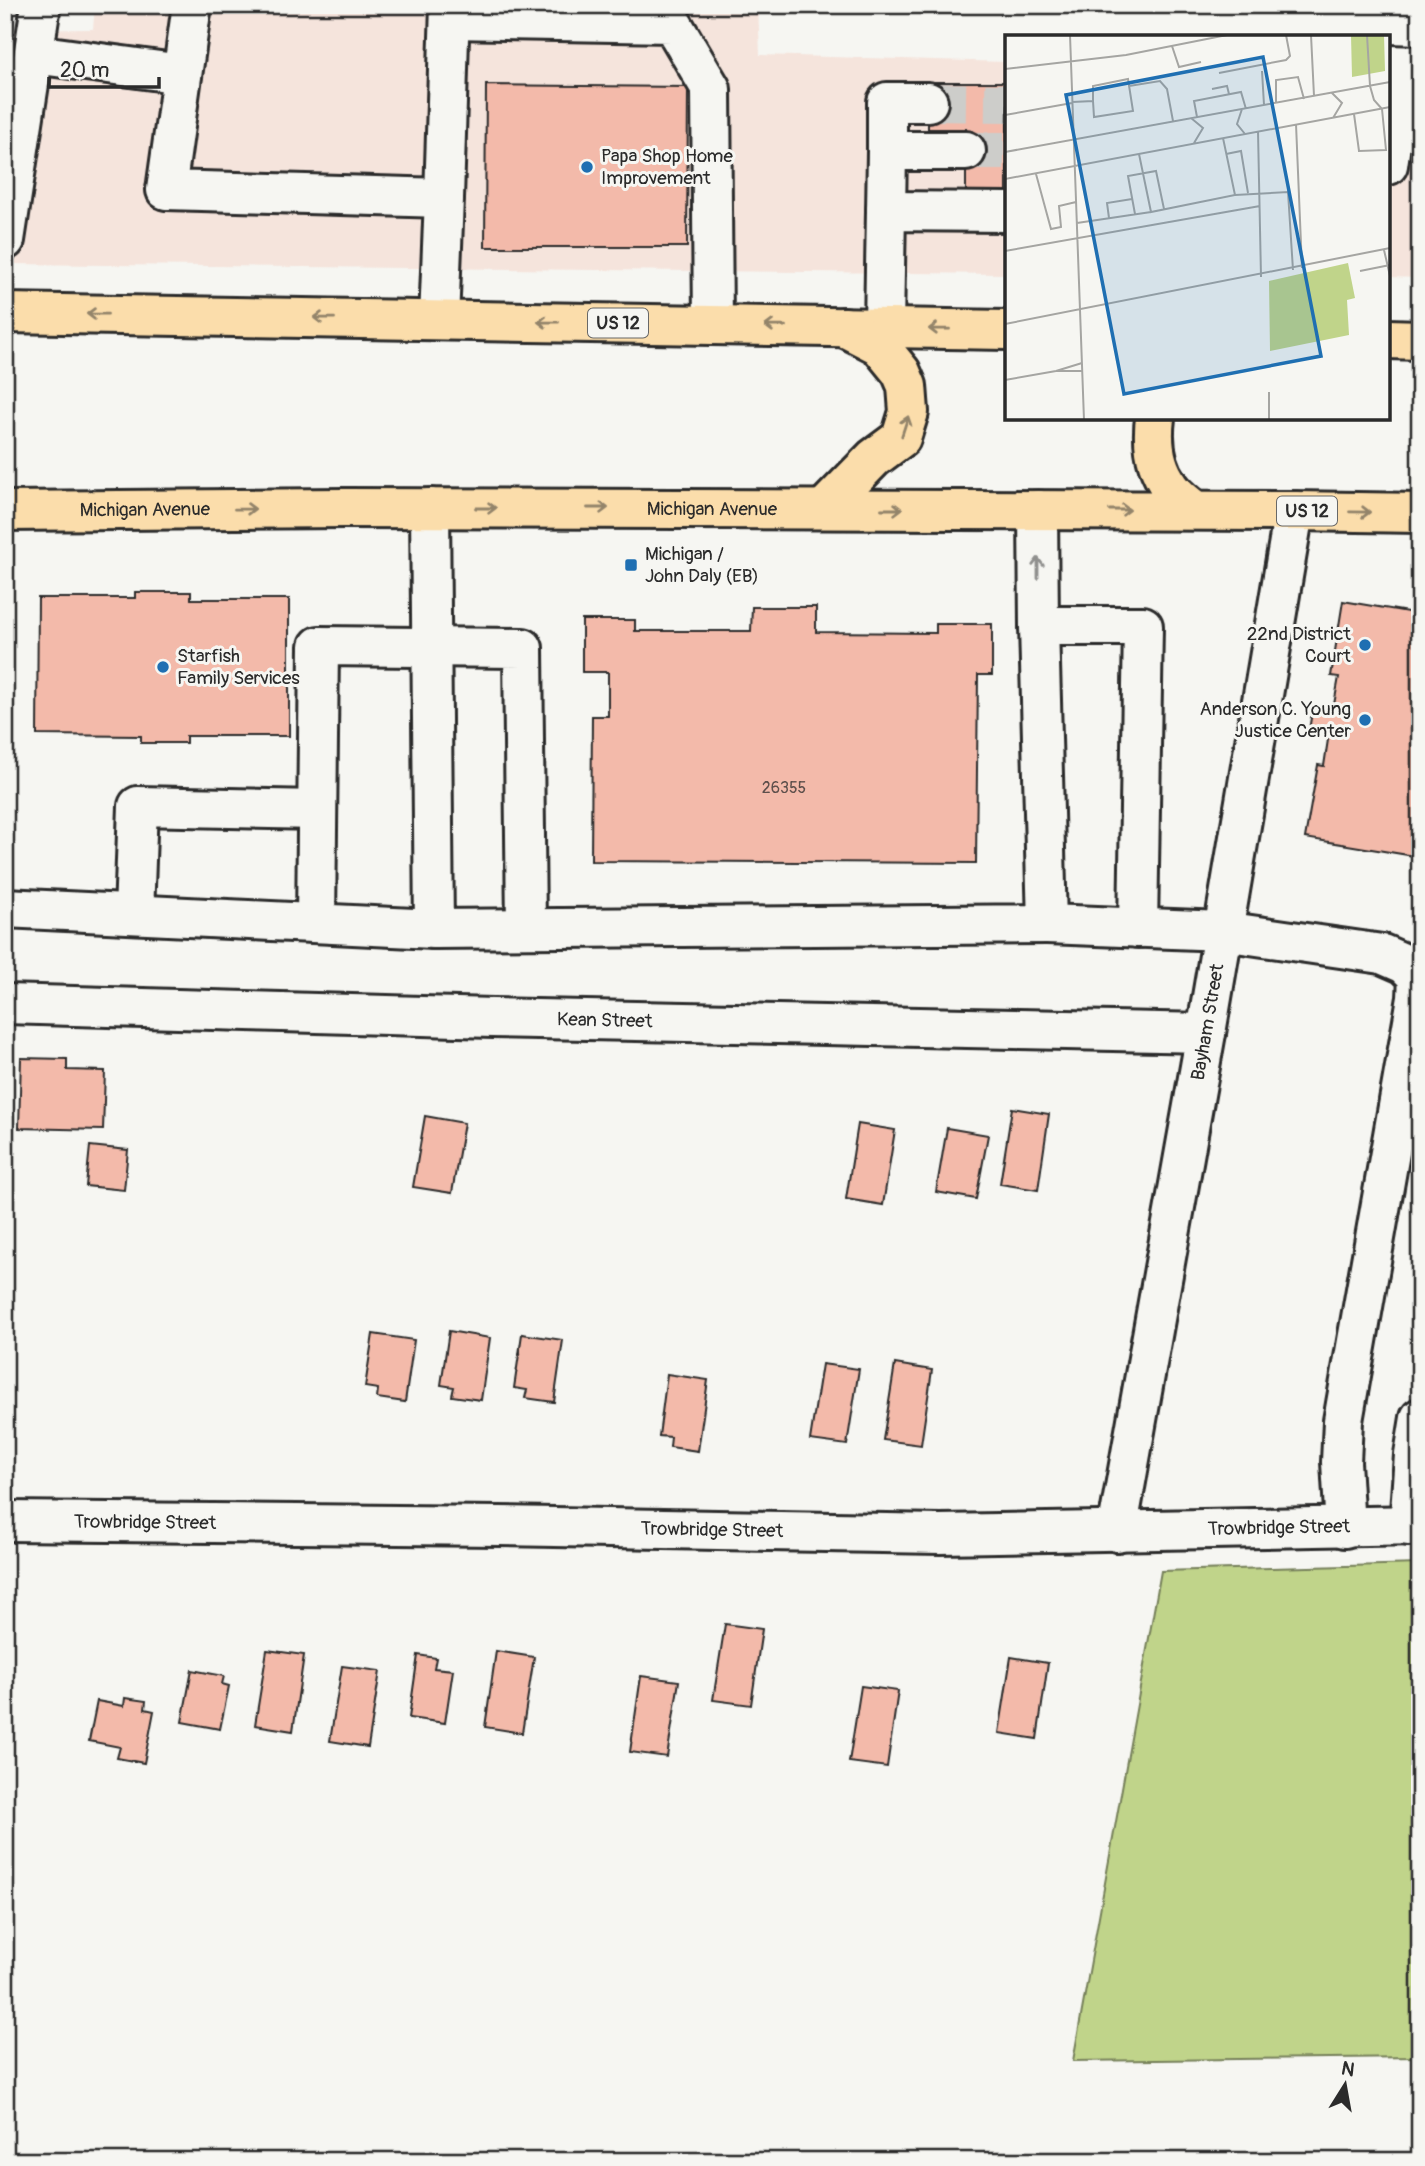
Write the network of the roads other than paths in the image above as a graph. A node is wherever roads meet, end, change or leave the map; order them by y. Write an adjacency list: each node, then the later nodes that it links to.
1 (41, 5): 4 (street)
2 (192, 5): 6 (street)
3 (450, 12): 12 (street); 18 (street)
4 (24, 59): 6 (street); 15 (street)
5 (1420, 66): 7 (street)
6 (182, 74): 12 (street)
7 (1393, 81): 9 (street)
8 (928, 102): 10 (street)
9 (1390, 131)
10 (887, 151): 11 (street); 13 (street)
11 (966, 151)
12 (444, 198): 17 (street)
13 (886, 211): 14 (street); 20 (street)
14 (1005, 212)
15 (5, 240)
16 (5, 313): 17 (main road, US 12, one-way to 16)
17 (439, 320): 18 (main road, US 12, one-way to 17)
18 (713, 325): 19 (main road, US 12, one-way to 18)
19 (844, 327): 20 (main road, US 12); 26 (main road, one-way to 19)
20 (884, 327): 21 (main road, US 12, one-way to 20)
21 (1005, 330)
22 (1390, 339): 23 (main road)
23 (1420, 340)
24 (1155, 420): 28 (main road)
25 (430, 508): 26 (main road, Michigan Avenue / US 12, one-way to 26); 29 (main road, Michigan Avenue / US 12, one-way to 25); 33 (street)
26 (824, 509): 27 (main road, Michigan Avenue / US 12, one-way to 27)
27 (1038, 510): 28 (main road, Michigan Avenue / US 12, one-way to 28); 32 (street, one-way to 27)
28 (1194, 510): 30 (main road, Michigan Avenue / US 12)
29 (5, 511)
30 (1294, 511): 31 (main road, Michigan Avenue / US 12, one-way to 31); 42 (street, Bayham Street)
31 (1420, 513)
32 (1039, 626): 38 (street); 40 (street)
33 (430, 647): 34 (street); 39 (street); 41 (street)
34 (317, 810): 36 (street); 37 (street)
35 (5, 908): 36 (street)
36 (134, 914): 37 (street)
37 (316, 923): 41 (street)
38 (1047, 924): 39 (street); 40 (street)
39 (526, 928): 41 (street)
40 (1138, 928): 42 (street)
41 (434, 929)
42 (1223, 931): 44 (street, Bayham Street); 48 (street)
43 (5, 1004): 44 (street, Kean Street)
44 (1206, 1033): 49 (street, Bayham Street)
45 (1420, 1418): 47 (street)
46 (5, 1521): 49 (street, Trowbridge Street)
47 (1414, 1526): 48 (street, Trowbridge Street)
48 (1345, 1528): 49 (street, Trowbridge Street)
49 (1117, 1532)

